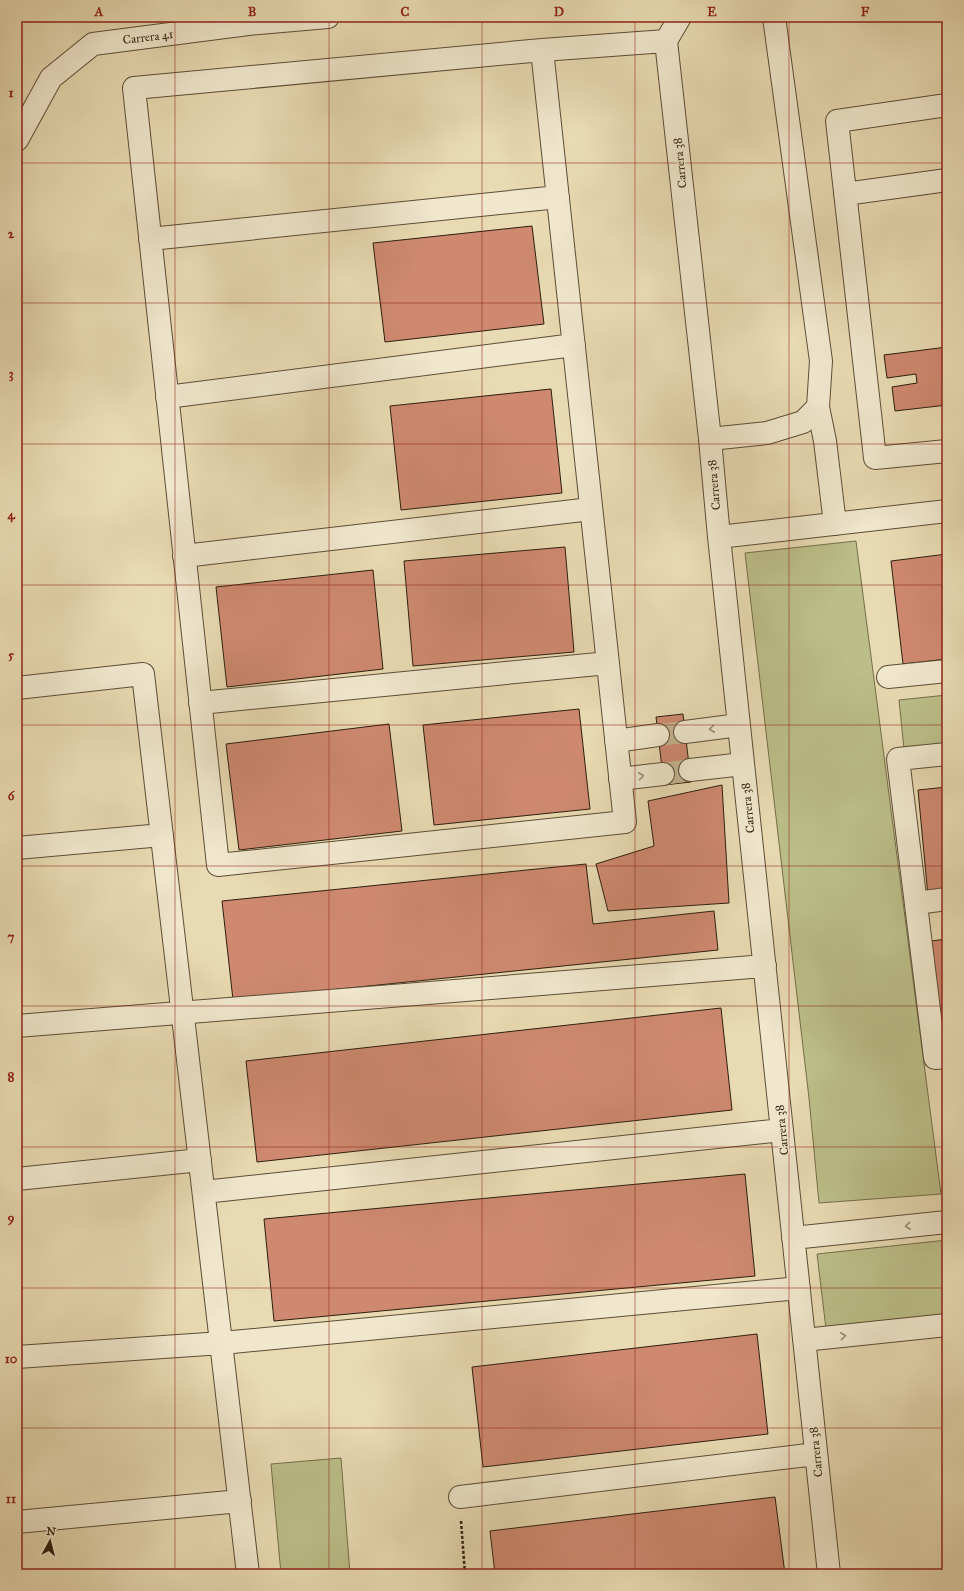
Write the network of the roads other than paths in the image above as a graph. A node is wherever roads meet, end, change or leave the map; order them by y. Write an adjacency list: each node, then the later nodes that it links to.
1 (328, 17): 7 (street, Carrera 41)
2 (680, 17): 4 (street)
3 (774, 17): 14 (street)
4 (667, 32): 5 (street); 15 (street, Carrera 38)
5 (542, 50): 10 (street); 11 (street)
6 (947, 105): 9 (street)
7 (17, 140)
8 (947, 180): 9 (street)
9 (844, 194): 16 (street)
10 (558, 198): 11 (street); 12 (street)
11 (150, 239): 13 (street)
12 (574, 345): 13 (street); 17 (street)
13 (167, 397): 21 (street)
14 (818, 407): 15 (street); 19 (street)
15 (710, 440): 20 (street, Carrera 38)
16 (947, 451)
17 (591, 509): 21 (street); 22 (street)
18 (947, 511): 19 (street)
19 (835, 524): 20 (street)
20 (719, 537): 27 (street, Carrera 38)
21 (184, 556): 26 (street)
22 (608, 663): 26 (street); 30 (street)
23 (947, 671): 24 (street)
24 (888, 677)
25 (17, 688): 36 (street)
26 (200, 703): 35 (street)
27 (739, 725): 28 (street, one-way to 28); 32 (street, Carrera 38)
28 (685, 732)
29 (658, 736): 30 (street)
30 (616, 740): 35 (street)
31 (947, 754): 39 (street)
32 (743, 764): 33 (street); 40 (street, Carrera 38)
33 (690, 770)
34 (663, 774): 35 (street, one-way to 34)
35 (620, 779)
36 (162, 835): 37 (street); 41 (street)
37 (17, 848)
38 (947, 899): 39 (street)
39 (916, 903): 43 (street)
40 (765, 966): 41 (street); 44 (street, Carrera 38)
41 (183, 1014): 42 (street); 45 (street)
42 (17, 1026)
43 (947, 1057)
44 (782, 1130): 47 (street); 49 (street, Carrera 38)
45 (200, 1160): 46 (street); 47 (street)
46 (17, 1179)
47 (204, 1192): 53 (street)
48 (947, 1222): 49 (street, one-way to 49)
49 (793, 1238): 50 (street, Carrera 38)
50 (799, 1288): 52 (street, Carrera 38); 53 (street)
51 (947, 1325): 52 (street, one-way to 51)
52 (804, 1340): 55 (street, Carrera 38)
53 (222, 1343): 54 (street); 57 (street)
54 (17, 1357)
55 (816, 1454): 56 (street); 60 (street, Carrera 38)
56 (460, 1497)
57 (240, 1501): 58 (street); 59 (street)
58 (17, 1522)
59 (248, 1574)
60 (829, 1574)

